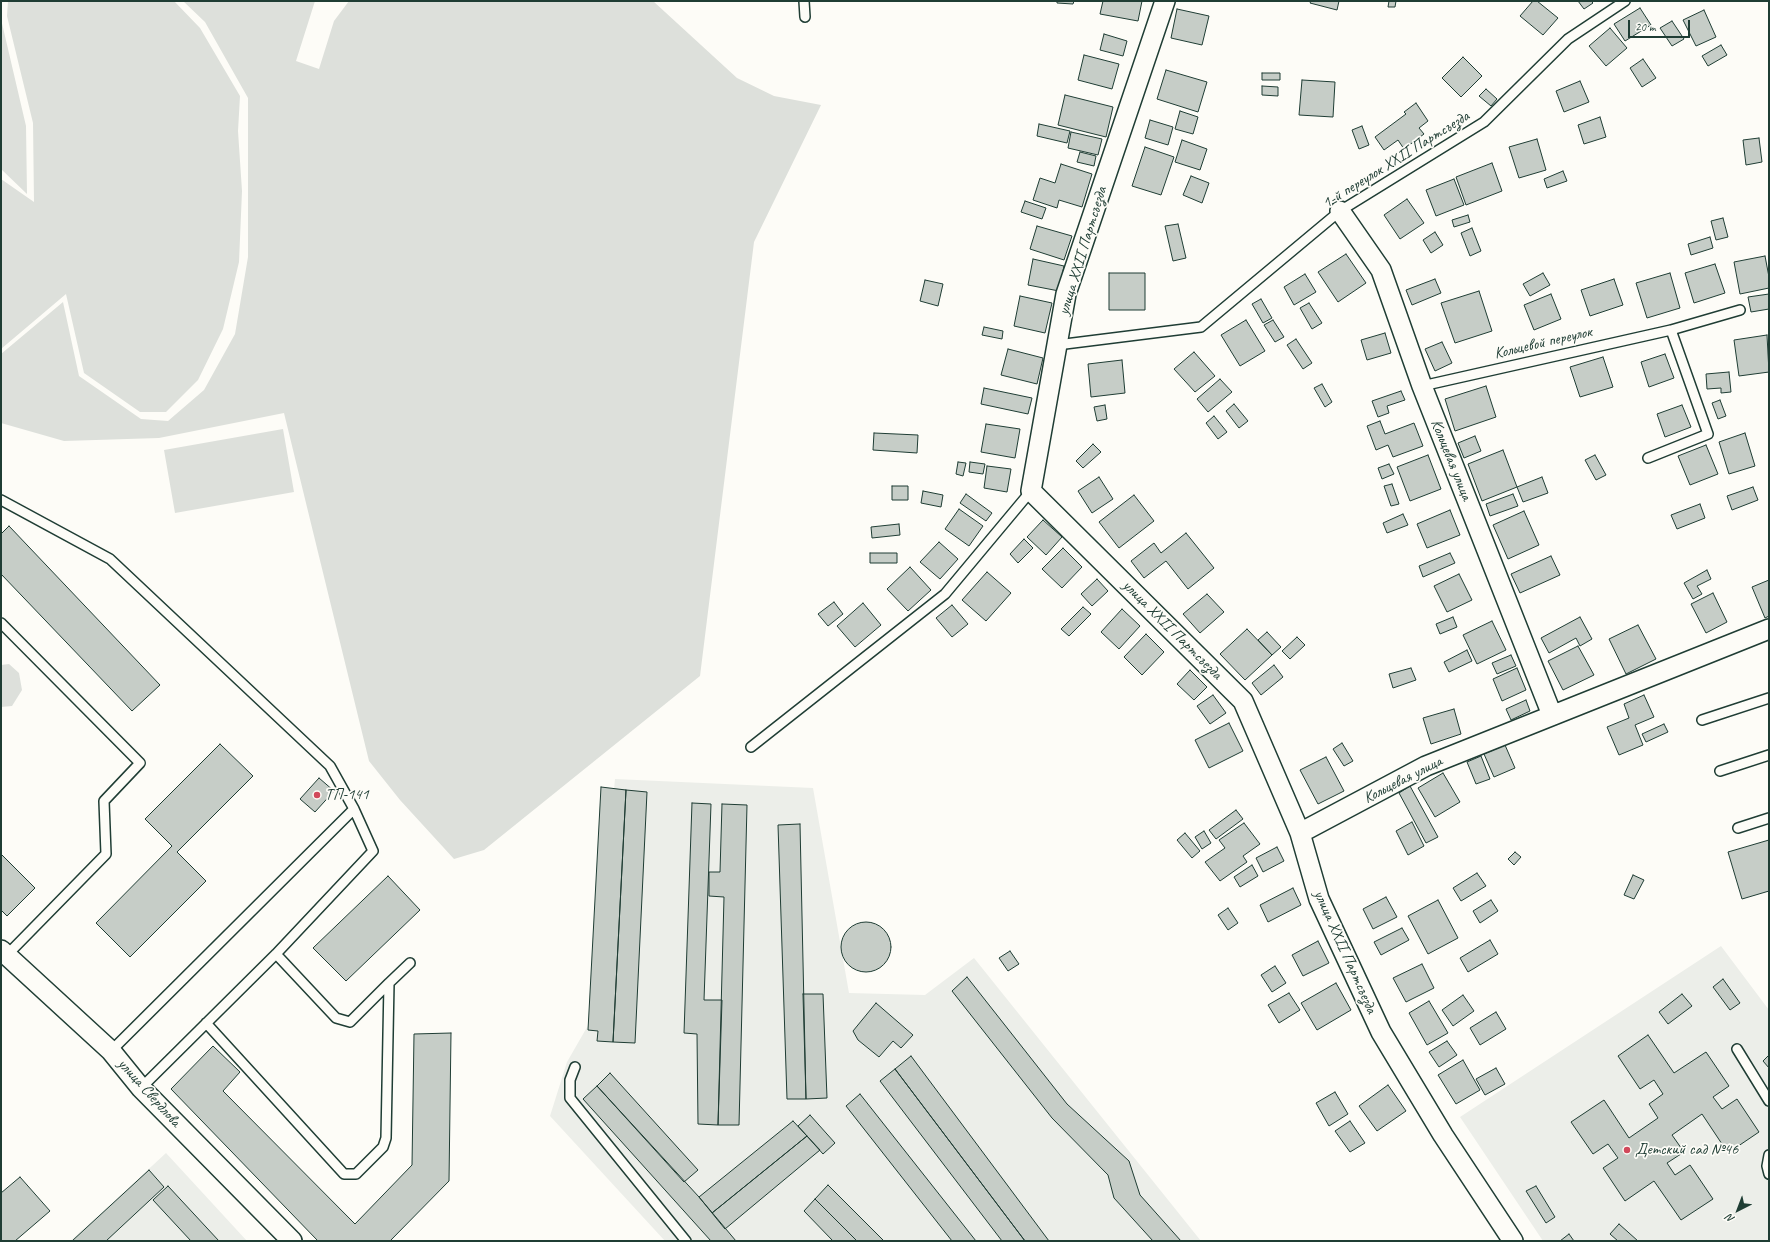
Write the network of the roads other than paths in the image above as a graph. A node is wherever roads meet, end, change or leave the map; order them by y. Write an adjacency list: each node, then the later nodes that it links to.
1 (804, 1): 4 (lane)
2 (1165, 1): 8 (street, улица XXII Партсъезда)
3 (1625, 1): 5 (lane, 1-й переулок XXII Партсъезда)
4 (805, 17)
5 (1340, 211): 8 (lane, 1-й переулок XXII Партсъезда); 9 (street, Кольцевая улица)
6 (1740, 310): 7 (lane, Кольцевой переулок)
7 (1670, 330): 9 (lane, Кольцевой переулок); 10 (lane)
8 (1057, 345): 11 (street, улица XXII Партсъезда)
9 (1422, 386): 16 (street, Кольцевая улица)
10 (1648, 458)
11 (1031, 491): 18 (lane); 24 (street, улица XXII Партсъезда)
12 (1, 500): 21 (lane)
13 (1, 622): 25 (lane)
14 (1769, 628): 16 (street, Кольцевая улица)
15 (1769, 698): 17 (lane)
16 (1552, 715): 24 (street, Кольцевая улица)
17 (1702, 720)
18 (751, 747)
19 (1769, 755): 20 (lane)
20 (1720, 771)
21 (354, 809): 26 (lane); 31 (lane)
22 (1769, 818): 23 (lane)
23 (1738, 828)
24 (1300, 833): 39 (street, улица XXII Партсъезда)
25 (4, 952): 31 (street, улица Свердлова)
26 (276, 954): 28 (lane); 29 (lane)
27 (410, 963): 28 (lane)
28 (389, 983): 29 (lane)
29 (206, 1023): 33 (lane)
30 (1738, 1049): 34 (lane)
31 (111, 1051): 33 (street, улица Свердлова)
32 (575, 1067): 38 (lane)
33 (141, 1088): 37 (street, улица Свердлова)
34 (1769, 1101)
35 (1769, 1155): 36 (lane)
36 (1769, 1174)
37 (292, 1241)
38 (686, 1241)
39 (1513, 1241)

